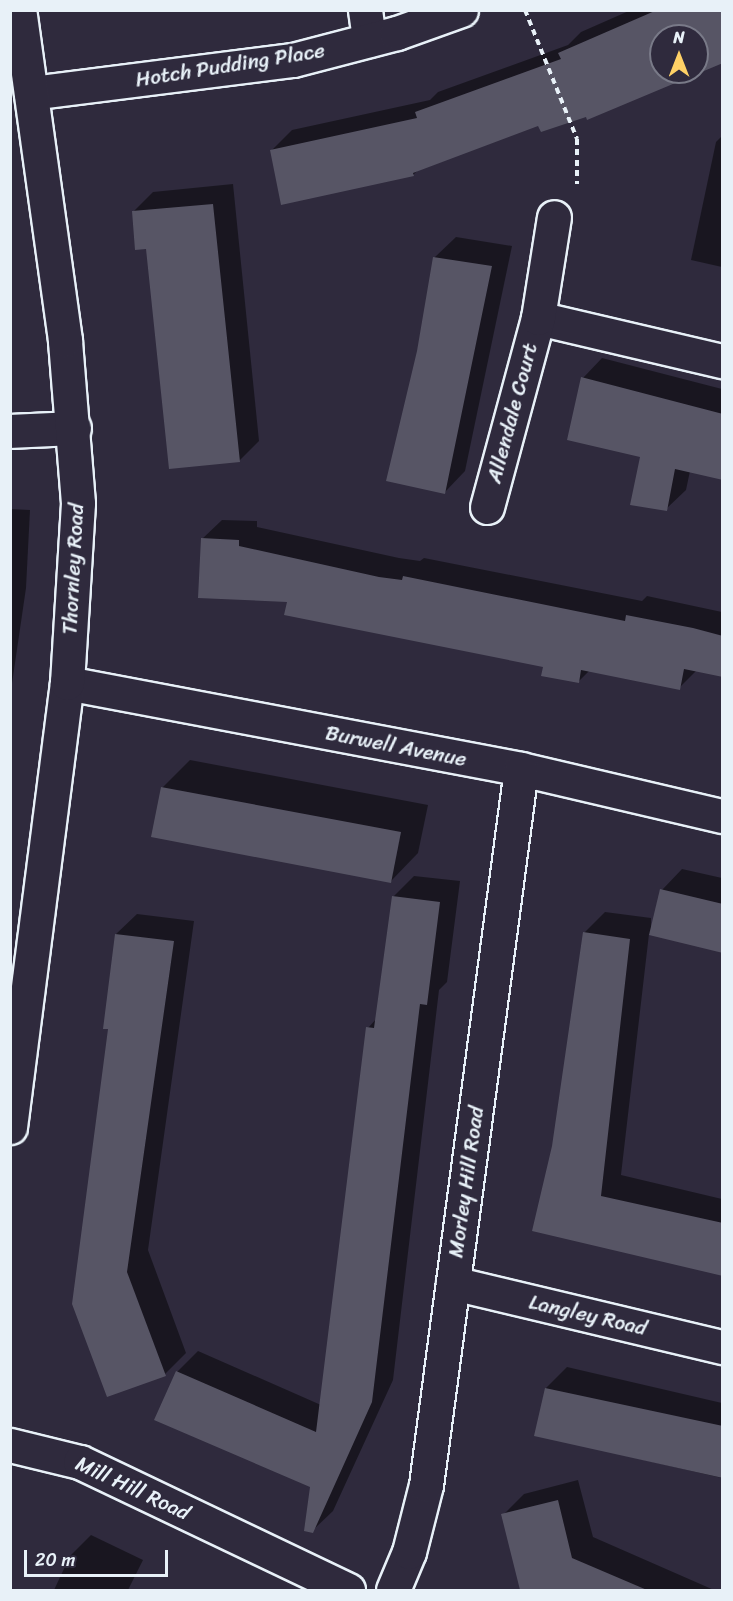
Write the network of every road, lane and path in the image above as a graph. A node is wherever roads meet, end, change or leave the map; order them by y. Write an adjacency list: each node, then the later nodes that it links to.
1 (19, 10): 5 (street, Thornley Road)
2 (461, 10): 4 (street, Hotch Pudding Place)
3 (525, 10): 6 (path)
4 (367, 25): 5 (street, Hotch Pudding Place)
5 (31, 93): 9 (street, Thornley Road)
6 (554, 217): 7 (street, Allendale Court)
7 (538, 318): 8 (street, Allendale Court); 11 (street, Allendale Court)
8 (723, 361)
9 (74, 428): 10 (street); 12 (street, Thornley Road)
10 (10, 431)
11 (487, 507)
12 (67, 683): 13 (street, Burwell Avenue); 15 (street, Thornley Road)
13 (521, 770): 14 (street, Burwell Avenue); 16 (street, Morley Hill Road)
14 (723, 816)
15 (10, 1127)
16 (453, 1283): 17 (street, Langley Road); 20 (street, Morley Hill Road)
17 (723, 1347)
18 (10, 1445): 19 (street, Mill Hill Road)
19 (348, 1590)
20 (393, 1590)

